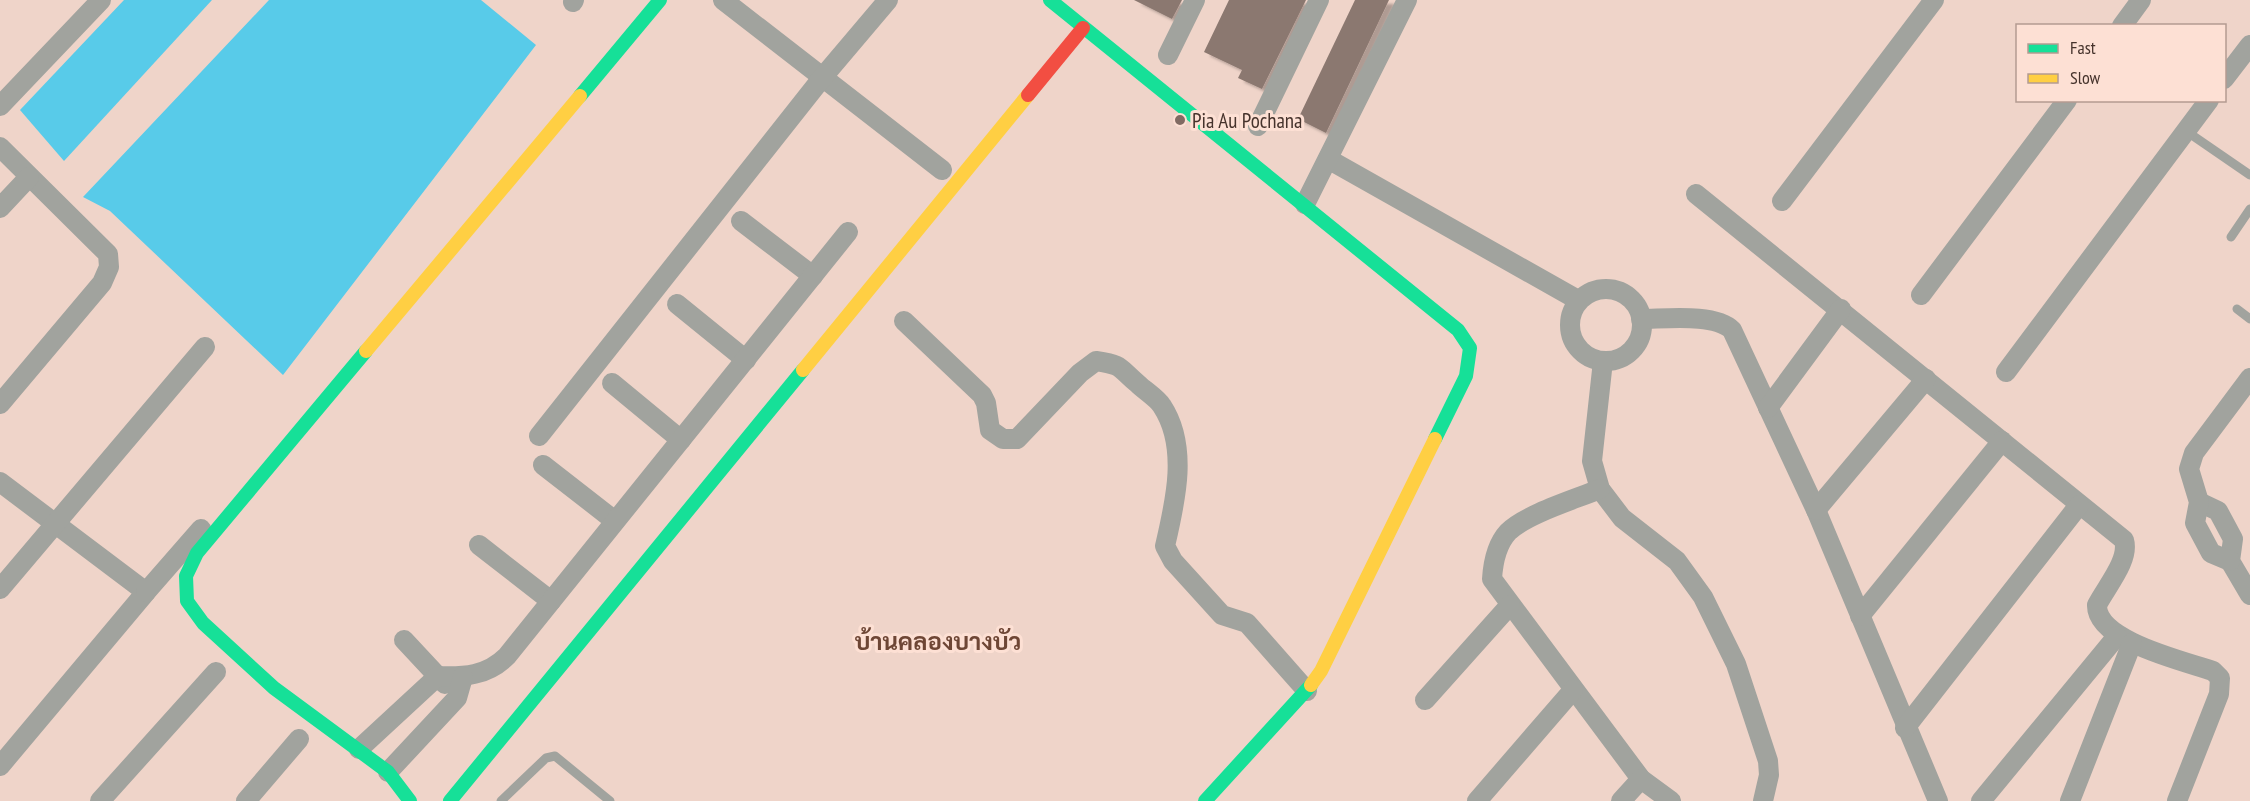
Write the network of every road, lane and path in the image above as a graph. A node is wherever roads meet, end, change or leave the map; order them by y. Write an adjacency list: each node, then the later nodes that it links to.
1 (101, 0): 19 (street)
2 (660, 0): 82 (street)
3 (723, 0): 16 (street)
4 (888, 0): 16 (street)
5 (1050, 0): 12 (street)
6 (1195, 0): 14 (street)
7 (1319, 0): 20 (street)
8 (1407, 0): 23 (street)
9 (1934, 0): 28 (street)
10 (2141, 0): 11 (street)
11 (2123, 24)
12 (1083, 28): 29 (street); 89 (street)
13 (2250, 45): 15 (street)
14 (1168, 55)
15 (2226, 77)
16 (822, 78): 24 (street); 54 (street)
17 (2066, 102): 36 (street)
18 (2208, 102): 21 (street)
19 (0, 106)
20 (1258, 126)
21 (2186, 131): 25 (lane); 47 (street)
22 (0, 147): 26 (street)
23 (1328, 159): 29 (street); 37 (street)
24 (942, 170)
25 (2250, 175)
26 (29, 177): 30 (street); 51 (street)
27 (1696, 194): 39 (street)
28 (1782, 201)
29 (1305, 204): 77 (street)
30 (0, 208)
31 (2250, 208): 34 (lane)
32 (741, 221): 35 (street)
33 (848, 232): 35 (street)
34 (2231, 237)
35 (813, 276): 45 (street)
36 (1921, 295)
37 (1578, 300): 41 (street); 46 (street)
38 (677, 304): 45 (street)
39 (1841, 309): 49 (street); 52 (street)
40 (2237, 309): 42 (lane)
41 (1641, 318): 46 (street); 52 (street)
42 (2250, 319)
43 (904, 321): 77 (street)
44 (205, 347): 63 (street)
45 (746, 360): 55 (street)
46 (1603, 361): 59 (street)
47 (2006, 372)
48 (2250, 378): 67 (street)
49 (1926, 379): 56 (street); 61 (street)
50 (612, 383): 55 (street)
51 (0, 404)
52 (1768, 408): 61 (street)
53 (287, 429): 66 (street)
54 (539, 436)
55 (681, 440): 62 (street)
56 (2002, 441): 60 (street); 70 (street)
57 (543, 465): 62 (street)
58 (0, 482): 63 (street)
59 (1600, 489): 69 (street); 96 (street)
60 (2079, 505): 71 (street); 80 (street)
61 (1816, 510): 70 (street)
62 (615, 521): 68 (street)
63 (54, 523): 65 (street); 66 (street)
64 (479, 545): 68 (street)
65 (0, 590)
66 (146, 592): 83 (street)
67 (2250, 595)
68 (551, 602): 75 (street)
69 (1510, 605): 76 (street); 79 (street)
70 (1860, 616): 80 (street)
71 (2125, 639): 98 (street); 99 (street); 100 (street)
72 (404, 640): 74 (street)
73 (216, 672): 86 (street)
74 (438, 676): 75 (street); 78 (street); 82 (street)
75 (463, 677): 78 (street)
76 (1573, 690): 85 (street); 93 (street)
77 (1307, 692): 92 (street)
78 (457, 698): 84 (street)
79 (1425, 700)
80 (1905, 728): 97 (street)
81 (299, 739): 87 (street)
82 (359, 749): 84 (street)
83 (0, 766)
84 (388, 772): 88 (street)
85 (1641, 779): 94 (street); 95 (street)
86 (100, 801)
87 (246, 801)
88 (410, 801)
89 (450, 801)
90 (501, 801): 91 (lane)
91 (610, 801)
92 (1205, 801)
93 (1477, 801)
94 (1622, 801)
95 (1671, 801)
96 (1763, 801)
97 (1938, 801)
98 (1981, 801)
99 (2070, 801)
100 (2177, 801)

